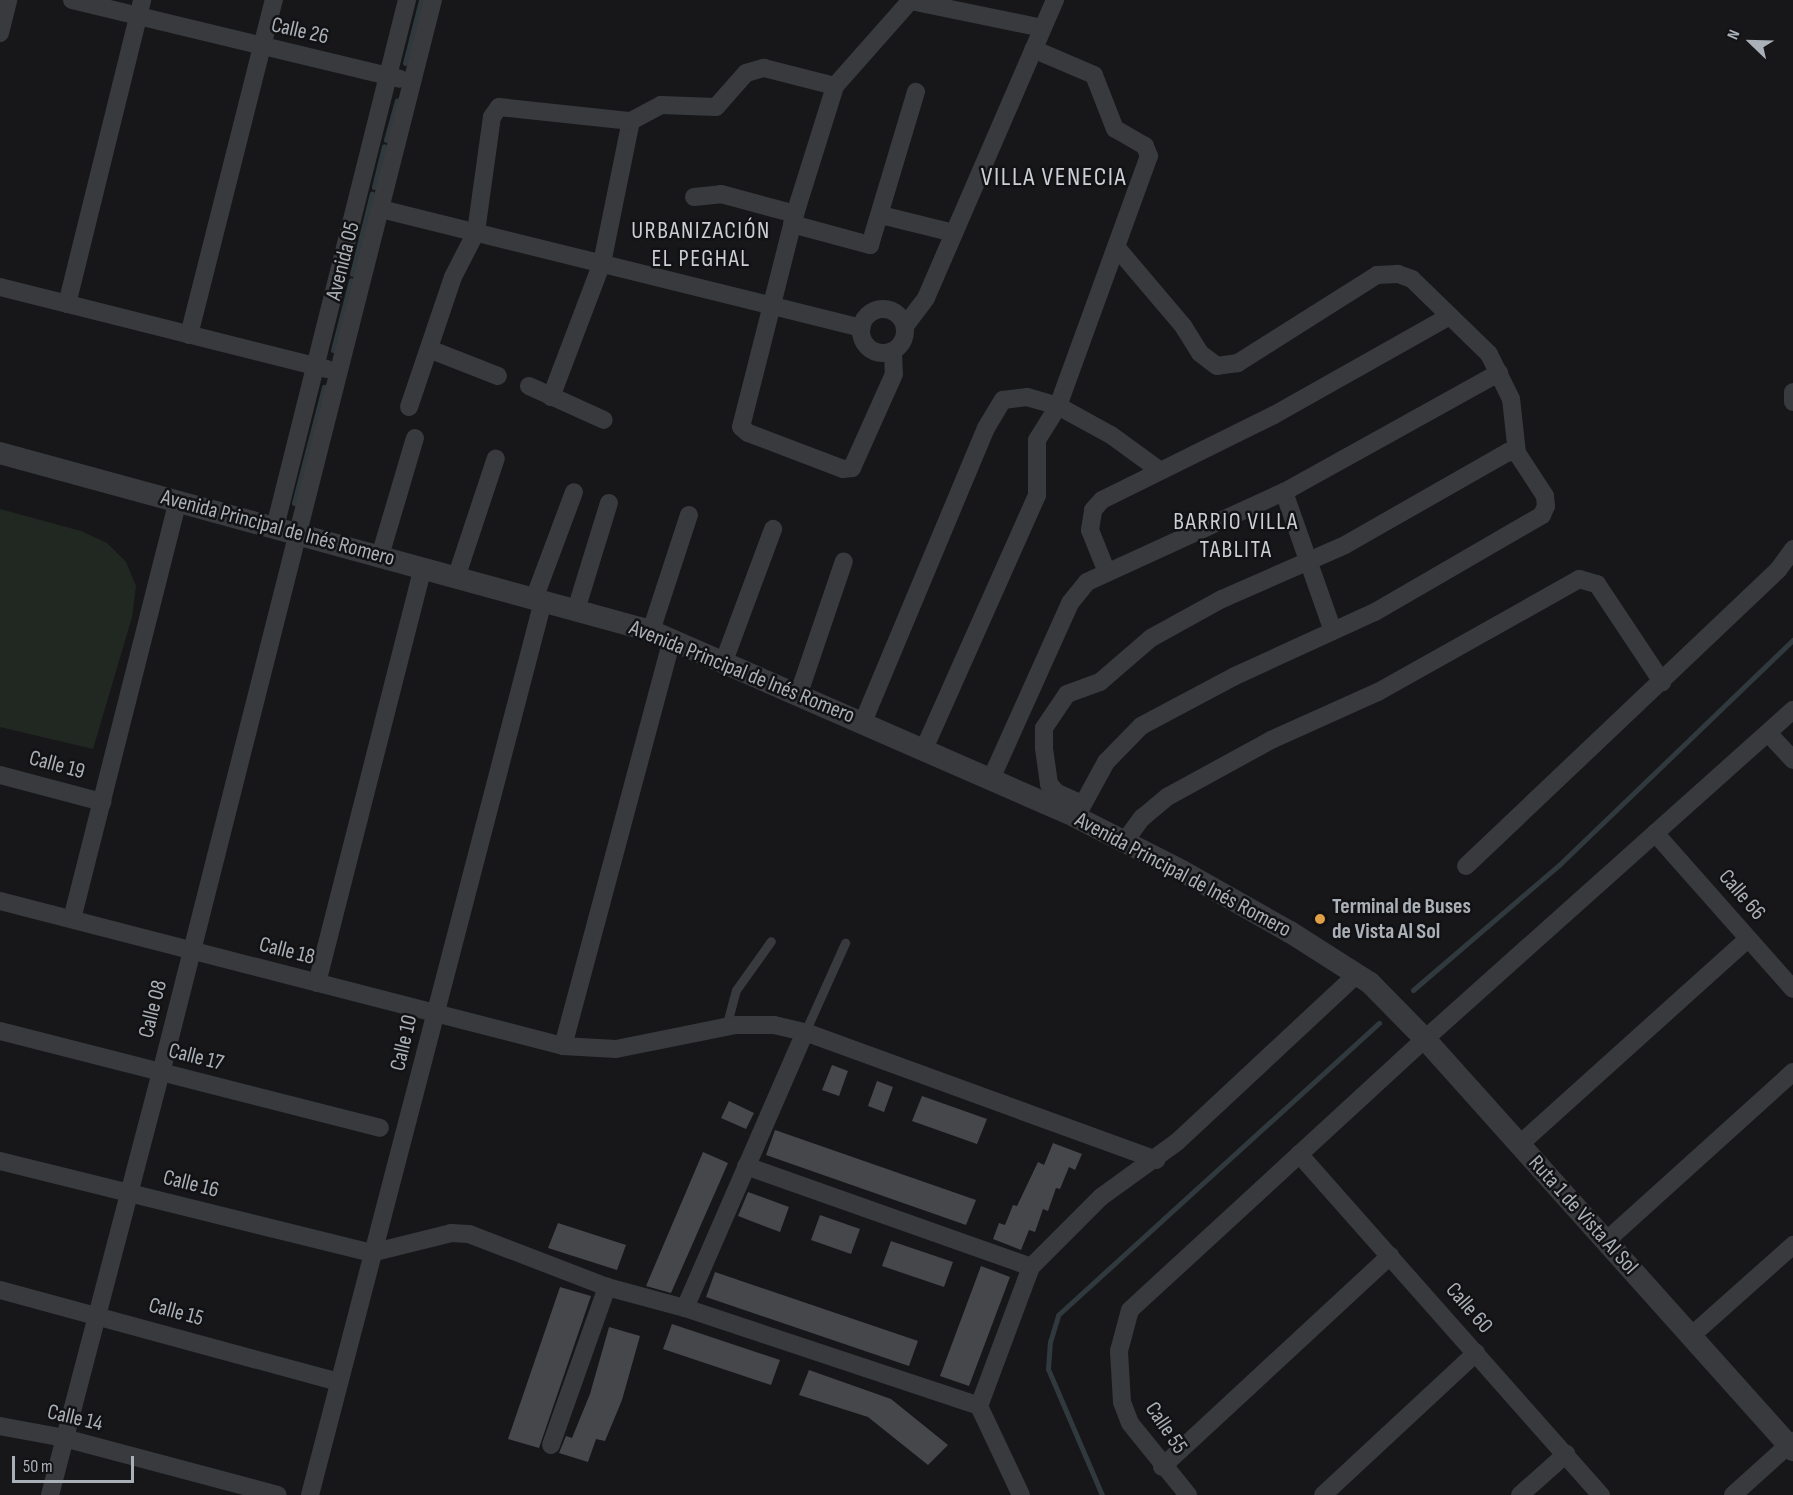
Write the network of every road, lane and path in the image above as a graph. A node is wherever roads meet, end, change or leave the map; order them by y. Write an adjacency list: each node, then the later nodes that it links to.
1 (8, 0): 10 (street)
2 (72, 0): 8 (street, Calle 26)
3 (274, 0): 11 (street)
4 (407, 0): 13 (street, Avenida 05)
5 (432, 0): 14 (street, Avenida 05)
6 (1055, 0): 9 (street)
7 (911, 1): 9 (street); 15 (street)
8 (140, 8): 11 (street, Calle 26); 27 (street)
9 (1042, 28): 12 (street)
10 (0, 33)
11 (262, 46): 13 (street, Calle 26); 32 (street)
12 (1034, 49): 23 (street); 24 (street)
13 (388, 76): 14 (street, Calle 26); 35 (street, Avenida 05)
14 (412, 82): 19 (street, Avenida 05)
15 (835, 86): 17 (street); 21 (street)
16 (916, 92): 20 (street)
17 (631, 121): 22 (street); 25 (street)
18 (694, 197): 21 (street)
19 (381, 209): 22 (street); 36 (street, Avenida 05)
20 (881, 214): 21 (street); 23 (street)
21 (794, 219): 28 (street)
22 (476, 232): 25 (street); 33 (street)
23 (954, 233): 30 (street)
24 (1117, 248): 29 (street); 43 (street)
25 (602, 263): 28 (street); 41 (street)
26 (0, 287): 27 (street)
27 (67, 304): 32 (street)
28 (771, 304): 31 (street); 34 (street)
29 (1450, 316): 37 (street); 50 (street)
30 (905, 326): 31 (street); 34 (street)
31 (861, 328): 34 (street)
32 (189, 335): 35 (street)
33 (429, 349): 38 (street); 44 (street)
34 (893, 351)
35 (316, 366): 36 (street); 56 (street, Avenida 05)
36 (340, 372): 58 (street, Avenida 05)
37 (1499, 373): 48 (street); 52 (street)
38 (498, 376)
39 (529, 386): 41 (street)
40 (1793, 392): 42 (street)
41 (551, 397): 45 (street)
42 (1793, 402)
43 (1058, 406): 50 (street); 74 (street); 76 (street)
44 (409, 407)
45 (604, 420)
46 (415, 438): 60 (street)
47 (0, 453): 53 (street, Avenida Principal de Inés Romero)
48 (1517, 453): 62 (street); 68 (street)
49 (496, 458): 65 (street)
50 (1159, 470): 64 (street)
51 (574, 492): 66 (street, Calle 10)
52 (1284, 492): 62 (street); 64 (street)
53 (178, 500): 56 (street, Avenida Principal de Inés Romero); 80 (street)
54 (609, 503): 67 (street)
55 (689, 515): 69 (street)
56 (275, 527): 58 (street, Avenida Principal de Inés Romero)
57 (773, 529): 70 (street)
58 (298, 533): 60 (street, Avenida Principal de Inés Romero); 90 (street, Calle 08)
59 (1793, 549): 71 (street)
60 (380, 556): 63 (street, Avenida Principal de Inés Romero)
61 (844, 561): 72 (street)
62 (1307, 562): 68 (street); 81 (street)
63 (423, 568): 65 (street, Avenida Principal de Inés Romero); 92 (street)
64 (1106, 570): 79 (street)
65 (456, 578): 66 (street, Avenida Principal de Inés Romero)
66 (538, 600): 67 (street, Avenida Principal de Inés Romero); 94 (street, Calle 10)
67 (576, 610): 69 (street, Avenida Principal de Inés Romero)
68 (1333, 631): 81 (street)
69 (662, 635): 70 (street, Avenida Principal de Inés Romero); 99 (street)
70 (724, 661): 72 (street, Avenida Principal de Inés Romero)
71 (1662, 682): 83 (street); 84 (street)
72 (799, 693): 74 (street, Avenida Principal de Inés Romero)
73 (1793, 710): 75 (street)
74 (864, 722): 76 (street, Avenida Principal de Inés Romero)
75 (1768, 732): 77 (street); 82 (street)
76 (924, 749): 79 (street, Avenida Principal de Inés Romero)
77 (1793, 760)
78 (0, 775): 80 (street, Calle 19)
79 (991, 779): 81 (street, Avenida Principal de Inés Romero)
80 (102, 802): 86 (street)
81 (1079, 811): 83 (street, Avenida Principal de Inés Romero)
82 (1655, 833): 87 (street, Calle 66); 98 (street)
83 (1125, 841): 91 (street, Avenida Principal de Inés Romero)
84 (1466, 866)
85 (0, 901): 86 (street, Calle 18)
86 (72, 920): 90 (street, Calle 18)
87 (1748, 939): 93 (street, Calle 66); 103 (street)
88 (771, 941): 95 (lane)
89 (845, 943): 97 (lane)
90 (192, 951): 92 (street, Calle 18); 101 (street, Calle 08)
91 (1364, 979): 98 (street, Ruta 1 de Vista Al Sol); 105 (street)
92 (317, 983): 94 (street, Calle 18)
93 (1793, 989)
94 (435, 1014): 99 (street, Calle 18); 111 (street, Calle 10)
95 (726, 1027): 97 (street, Calle 18); 99 (street, Calle 18)
96 (0, 1031): 101 (street, Calle 17)
97 (805, 1032): 105 (street, Calle 18); 107 (street)
98 (1425, 1039): 103 (street, Ruta 1 de Vista Al Sol); 104 (street)
99 (563, 1046)
100 (1793, 1072): 109 (street)
101 (161, 1073): 102 (street, Calle 17); 108 (street, Calle 08)
102 (380, 1128)
103 (1520, 1144): 109 (street, Ruta 1 de Vista Al Sol)
104 (1299, 1154): 112 (street, Calle 60); 127 (street, Calle 55)
105 (1156, 1160): 113 (street)
106 (0, 1161): 108 (street, Calle 16)
107 (746, 1166): 113 (street); 116 (street)
108 (130, 1195): 111 (street, Calle 16); 117 (street, Calle 08)
109 (1606, 1241): 118 (street, Ruta 1 de Vista Al Sol)
110 (1793, 1245): 118 (street)
111 (371, 1253): 114 (street); 120 (street, Calle 10)
112 (1390, 1256): 119 (street, Calle 60); 127 (street)
113 (1031, 1267): 121 (street)
114 (607, 1287): 116 (street); 124 (street)
115 (0, 1290): 117 (street, Calle 15)
116 (685, 1308): 121 (street)
117 (97, 1316): 120 (street, Calle 15); 123 (street, Calle 08)
118 (1691, 1336): 125 (street, Ruta 1 de Vista Al Sol)
119 (1476, 1353): 126 (street, Calle 60); 133 (street)
120 (339, 1382): 130 (street, Calle 10)
121 (979, 1406): 131 (street)
122 (0, 1426): 123 (street, Calle 14)
123 (64, 1438): 128 (street, Calle 08); 129 (street, Calle 14)
124 (551, 1445)
125 (1791, 1446): 136 (street)
126 (1566, 1454): 134 (street); 135 (street, Calle 60)
127 (1162, 1467): 132 (street, Calle 55)
128 (50, 1495)
129 (278, 1495)
130 (310, 1495)
131 (1021, 1495)
132 (1188, 1495)
133 (1323, 1495)
134 (1520, 1495)
135 (1601, 1495)
136 (1733, 1495)

